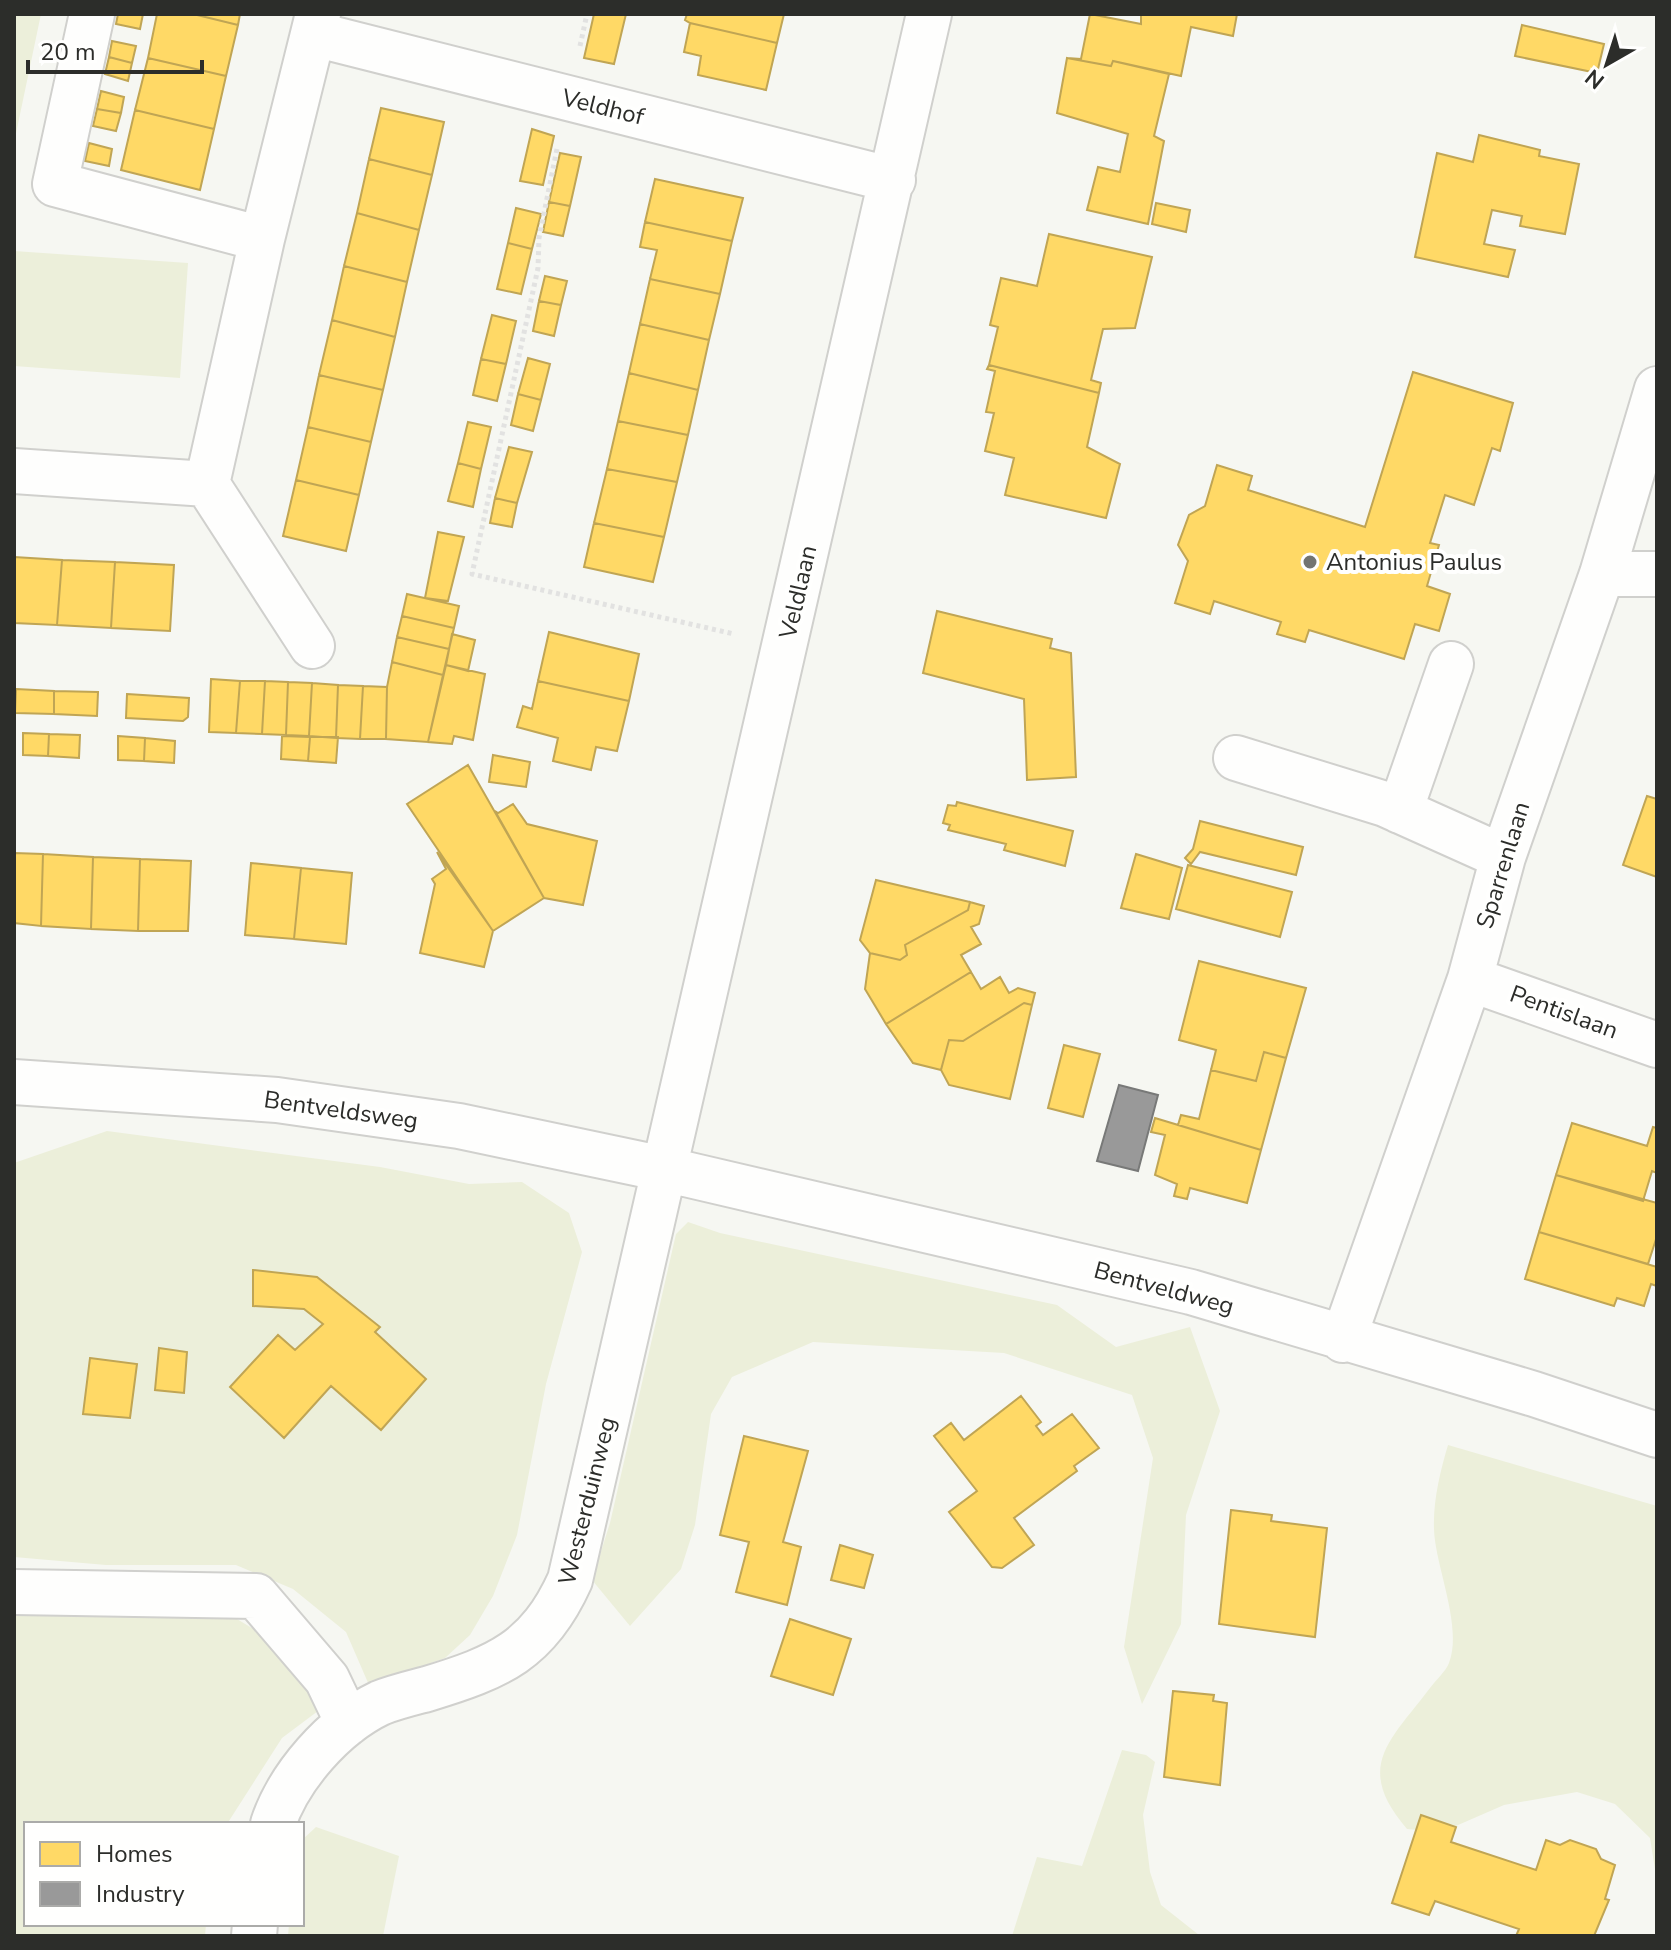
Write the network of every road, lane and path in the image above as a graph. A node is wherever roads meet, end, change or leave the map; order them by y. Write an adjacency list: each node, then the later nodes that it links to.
1 (92, 14): 6 (street)
2 (929, 14): 5 (street, Veldlaan)
3 (316, 24): 4 (street, Veldhof); 6 (street, Veldhof)
4 (568, 98): 5 (street, Veldhof); 12 (path)
5 (893, 180): 12 (street, Veldlaan)
6 (262, 239): 9 (street, Veldhof)
7 (1657, 389): 10 (street, Sparrenlaan)
8 (14, 471): 9 (street)
9 (207, 484): 13 (street)
10 (1602, 574): 11 (street); 17 (street, Sparrenlaan)
11 (1657, 574)
12 (785, 645): 21 (street, Veldlaan)
13 (312, 646)
14 (1451, 664): 16 (street)
15 (1236, 758): 16 (street)
16 (1400, 811): 17 (street)
17 (1503, 857): 18 (street, Sparrenlaan)
18 (1470, 979): 19 (street, Pentislaan); 22 (street, Sparrenlaan)
19 (1657, 1045)
20 (14, 1082): 21 (street, Bentveldsweg)
21 (664, 1169): 22 (street, Bentveldweg); 25 (street, Westerduinweg)
22 (1343, 1340): 23 (street, Bentveldweg)
23 (1657, 1435)
24 (14, 1592): 25 (street)
25 (348, 1723): 26 (street, Westerduinweg)
26 (274, 1822)

